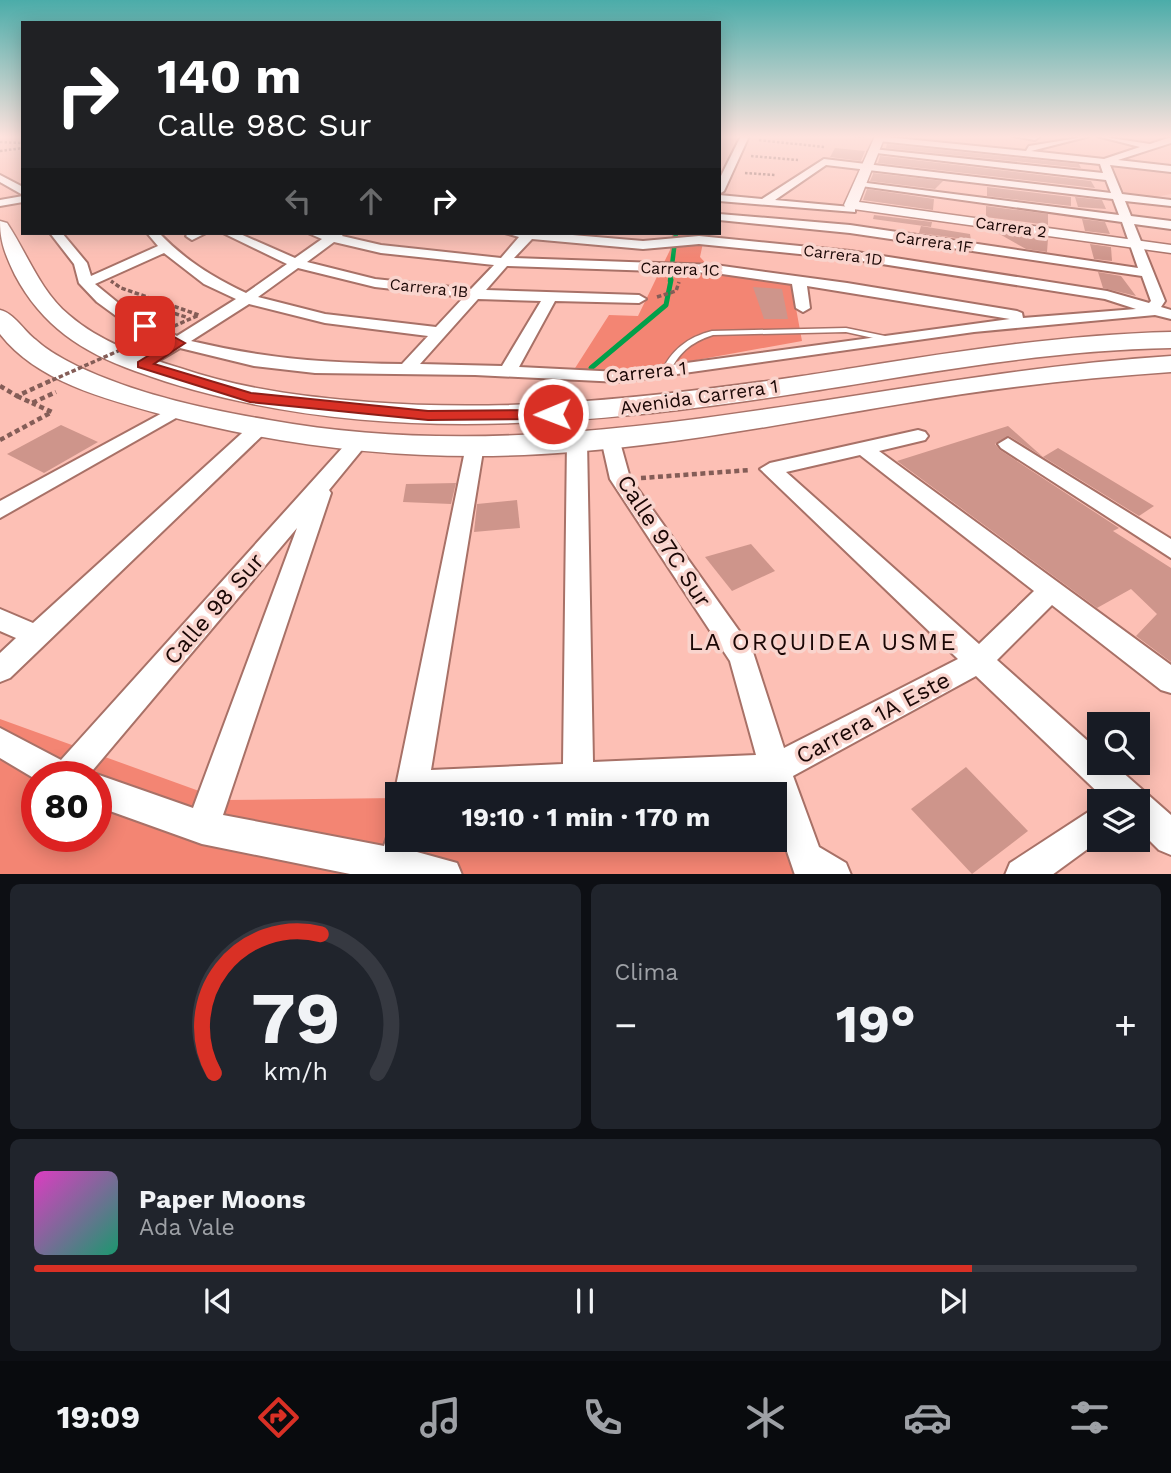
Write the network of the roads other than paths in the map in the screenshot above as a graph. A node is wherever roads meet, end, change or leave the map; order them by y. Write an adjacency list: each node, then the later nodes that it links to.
1 (802, 177): 11 (street)
2 (863, 177): 6 (street)
3 (949, 177): 8 (street)
4 (1111, 177): 8 (street)
5 (0, 178): 7 (street)
6 (859, 185): 14 (street); 16 (street)
7 (21, 191)
8 (1118, 197): 13 (street); 16 (street)
9 (721, 198): 11 (street, Carrera 2)
10 (21, 199): 12 (street)
11 (764, 202): 14 (street, Carrera 2)
12 (0, 203)
13 (1171, 203)
14 (851, 208): 26 (street, Carrera 2)
15 (721, 217): 32 (street, Carrera 1F)
16 (1127, 219): 17 (street); 26 (street)
17 (1171, 225)
18 (0, 226): 50 (highway, Avenida Carrera 1)
19 (58, 235): 34 (street, Carrera 1)
20 (154, 235): 27 (street)
21 (232, 235): 30 (street, Carrera 1B)
22 (335, 235): 29 (street, Carrera 1C); 30 (street)
23 (528, 235): 29 (street)
24 (549, 235): 25 (street, Carrera 1D)
25 (693, 238): 31 (street); 41 (street, Carrera 1D)
26 (1136, 244): 28 (street, Carrera 2); 32 (street)
27 (164, 248): 34 (street); 37 (street)
28 (1171, 249)
29 (504, 262): 31 (street, Carrera 1C); 35 (street)
30 (294, 263): 35 (street, Carrera 1B); 37 (street)
31 (680, 269): 33 (street, Carrera 1C)
32 (1147, 273): 41 (street)
33 (799, 281): 39 (street); 43 (street, Carrera 1C)
34 (86, 283): 48 (street, Carrera 1)
35 (476, 293): 36 (street, Carrera 1B); 44 (street)
36 (551, 296): 38 (street, Carrera 1B); 52 (street)
37 (248, 298): 44 (street); 48 (street)
38 (639, 299)
39 (803, 309)
40 (1171, 315): 41 (street, Carrera 1D)
41 (1163, 316): 43 (street, Carrera 1); 47 (highway)
42 (0, 317): 54 (highway, Avenida Carrera 1)
43 (1044, 321): 45 (street, Carrera 1)
44 (440, 332): 51 (street)
45 (887, 339): 53 (street, Carrera 1); 53 (lane)
46 (1171, 340): 47 (highway, Avenida Carrera 1)
47 (1107, 342): 50 (highway, Avenida Carrera 1)
48 (178, 343): 50 (street); 51 (street, Carrera 1)
49 (1171, 364): 57 (highway, Avenida Carrera 1)
50 (143, 365)
51 (406, 370): 52 (street, Carrera 1)
52 (508, 371): 53 (street, Carrera 1)
53 (665, 373)
54 (177, 410): 55 (highway, Avenida Carrera 1); 64 (street)
55 (259, 428): 58 (highway, Avenida Carrera 1); 68 (street)
56 (918, 436): 62 (street)
57 (611, 439): 59 (highway, Avenida Carrera 1); 75 (street, Calle 97C Sur)
58 (360, 440): 61 (highway, Avenida Carrera 1); 63 (street, Calle 98 Sur)
59 (577, 441): 61 (highway, Avenida Carrera 1); 76 (street)
60 (1008, 444): 65 (street)
61 (474, 445): 77 (street)
62 (863, 448): 66 (street); 69 (street)
63 (324, 482): 74 (street, Calle 98 Sur); 82 (street)
64 (0, 511)
65 (1171, 550)
66 (1051, 590): 69 (street, Carrera 1A Este); 71 (street)
67 (0, 620): 68 (street)
68 (36, 636): 70 (street)
69 (979, 661): 75 (street, Carrera 1A Este); 79 (street)
70 (0, 670)
71 (1171, 681)
72 (0, 742): 73 (street)
73 (33, 761)
74 (81, 761)
75 (775, 769): 76 (street, Carrera 1A Este); 86 (street, Calle 97C Sur)
76 (578, 777): 78 (street, Carrera 1A Este)
77 (413, 782)
78 (514, 782)
79 (1118, 789)
80 (112, 796): 82 (street)
81 (1150, 819): 84 (street)
82 (202, 828): 85 (street)
83 (1087, 829): 88 (street)
84 (1171, 838)
85 (397, 859): 87 (street)
86 (818, 869)
87 (445, 874)
88 (1022, 874)

